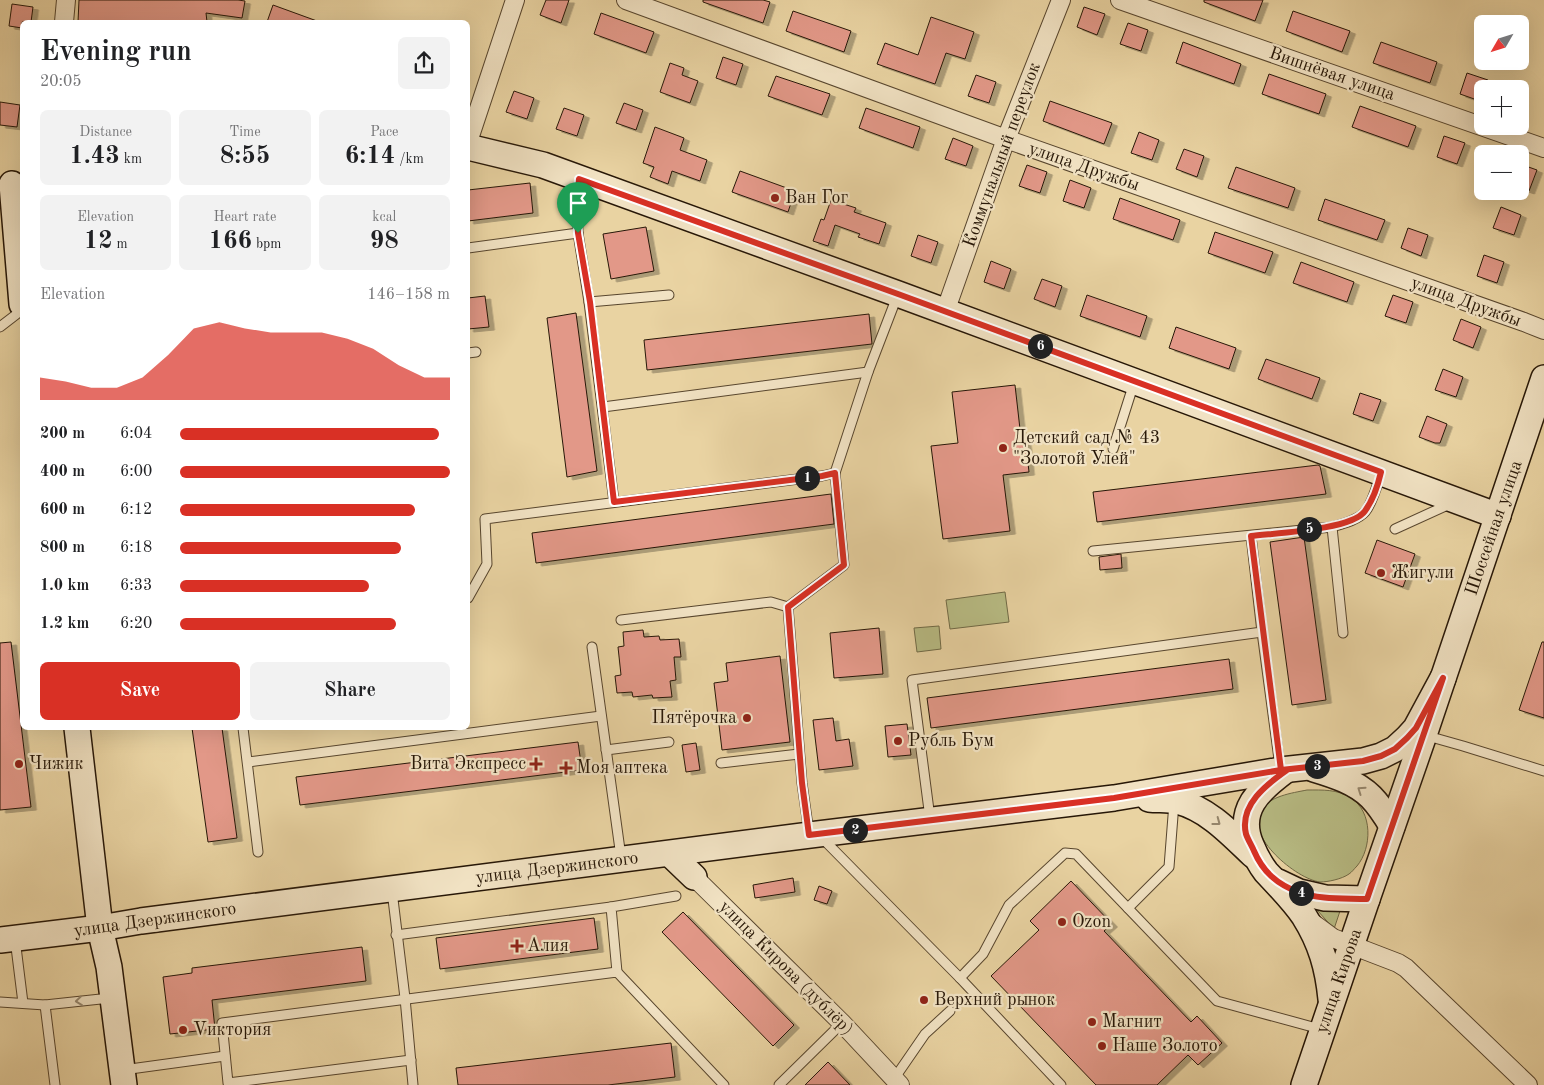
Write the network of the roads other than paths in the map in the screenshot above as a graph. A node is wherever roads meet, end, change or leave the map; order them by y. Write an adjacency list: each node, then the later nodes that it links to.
1 (66, 0): 6 (street)
2 (515, 0): 7 (street)
3 (626, 0): 8 (street, улица Дружбы)
4 (1061, 0): 8 (street, Коммунальный переулок)
5 (1120, 0): 10 (street, Вишнёвая улица)
6 (64, 20)
7 (470, 136)
8 (1006, 139): 20 (street, Коммунальный переулок); 22 (street, улица Дружбы)
9 (470, 147): 11 (main road)
10 (1544, 148)
11 (579, 179): 13 (lane); 16 (main road)
12 (12, 183): 15 (main road)
13 (578, 233): 14 (lane); 18 (lane)
14 (470, 248)
15 (20, 280)
16 (898, 294): 20 (main road); 23 (lane)
17 (669, 295): 18 (lane)
18 (590, 302): 26 (lane)
19 (20, 312): 21 (lane)
20 (945, 312): 25 (main road)
21 (0, 327)
22 (1544, 330)
23 (868, 372): 26 (lane); 29 (lane)
24 (1544, 379): 32 (main road, Шоссейная улица)
25 (1134, 381): 27 (lane); 28 (main road)
26 (603, 407): 31 (lane)
27 (1113, 449)
28 (1381, 472): 30 (main road); 33 (lane)
29 (835, 473): 31 (lane); 38 (lane)
30 (1458, 501): 32 (main road); 34 (lane)
31 (614, 502): 37 (lane)
32 (1498, 516): 43 (main road, Шоссейная улица)
33 (1332, 527): 35 (lane); 41 (lane)
34 (1395, 529)
35 (1251, 536): 36 (lane); 40 (lane)
36 (1093, 551)
37 (470, 594)
38 (788, 607): 39 (lane); 50 (lane)
39 (620, 620)
40 (1262, 632): 53 (lane); 57 (lane)
41 (1344, 633)
42 (592, 647): 44 (lane)
43 (1443, 678): 47 (main road, улица Кирова); 53 (main road)
44 (601, 716): 49 (lane); 51 (lane)
45 (77, 730): 72 (main road)
46 (243, 730): 51 (lane)
47 (1424, 735): 54 (lane); 58 (main road, улица Кирова)
48 (669, 742): 49 (lane)
49 (606, 750): 63 (lane)
50 (799, 754): 52 (lane); 59 (lane)
51 (248, 762): 60 (lane)
52 (721, 763)
53 (1292, 769): 55 (main road); 58 (main road, one-way to 53); 62 (main road)
54 (1544, 771)
55 (1114, 798): 56 (main road); 57 (main road, улица Дзержинского)
56 (1174, 800): 62 (main road, one-way to 62); 70 (lane)
57 (931, 821): 59 (main road, улица Дзержинского)
58 (1392, 826): 68 (main road, улица Кирова)
59 (814, 835): 61 (main road, улица Дзержинского); 77 (lane)
60 (258, 852)
61 (670, 854): 63 (main road, улица Дзержинского); 64 (main road, улица Кирова (дублёр))
62 (1257, 858): 65 (main road)
63 (622, 860): 66 (main road, улица Дзержинского)
64 (694, 877): 85 (street, улица Кирова (дублёр))
65 (1276, 881): 68 (main road); 71 (main road)
66 (391, 888): 72 (main road, улица Дзержинского); 73 (lane)
67 (676, 896): 69 (lane)
68 (1367, 899): 75 (main road, улица Кирова)
69 (611, 907): 73 (lane); 76 (lane)
70 (1128, 908): 77 (lane); 86 (lane)
71 (1302, 914): 75 (street); 82 (main road)
72 (100, 928): 74 (main road, улица Дзержинского); 78 (main road)
73 (396, 935): 79 (lane)
74 (7, 939): 81 (lane)
75 (1351, 946): 82 (main road, улица Кирова); 97 (street)
76 (617, 972): 79 (lane); 93 (lane)
77 (960, 978): 95 (lane)
78 (113, 997): 83 (lane, one-way to 83); 89 (main road)
79 (405, 998): 87 (lane); 88 (lane)
80 (0, 1002): 81 (lane)
81 (23, 1003): 83 (lane)
82 (1331, 1004): 86 (main road, улица Кирова)
83 (45, 1005): 91 (lane)
84 (950, 1010): 90 (lane)
85 (842, 1024): 90 (street, улица Кирова (дублёр)); 94 (lane)
86 (1323, 1030): 96 (main road, улица Кирова)
87 (225, 1056): 88 (lane); 89 (lane)
88 (411, 1060): 92 (lane)
89 (123, 1078)
90 (897, 1082)
91 (55, 1085)
92 (413, 1085)
93 (724, 1085)
94 (778, 1085)
95 (1061, 1085)
96 (1304, 1085)
97 (1528, 1085)

